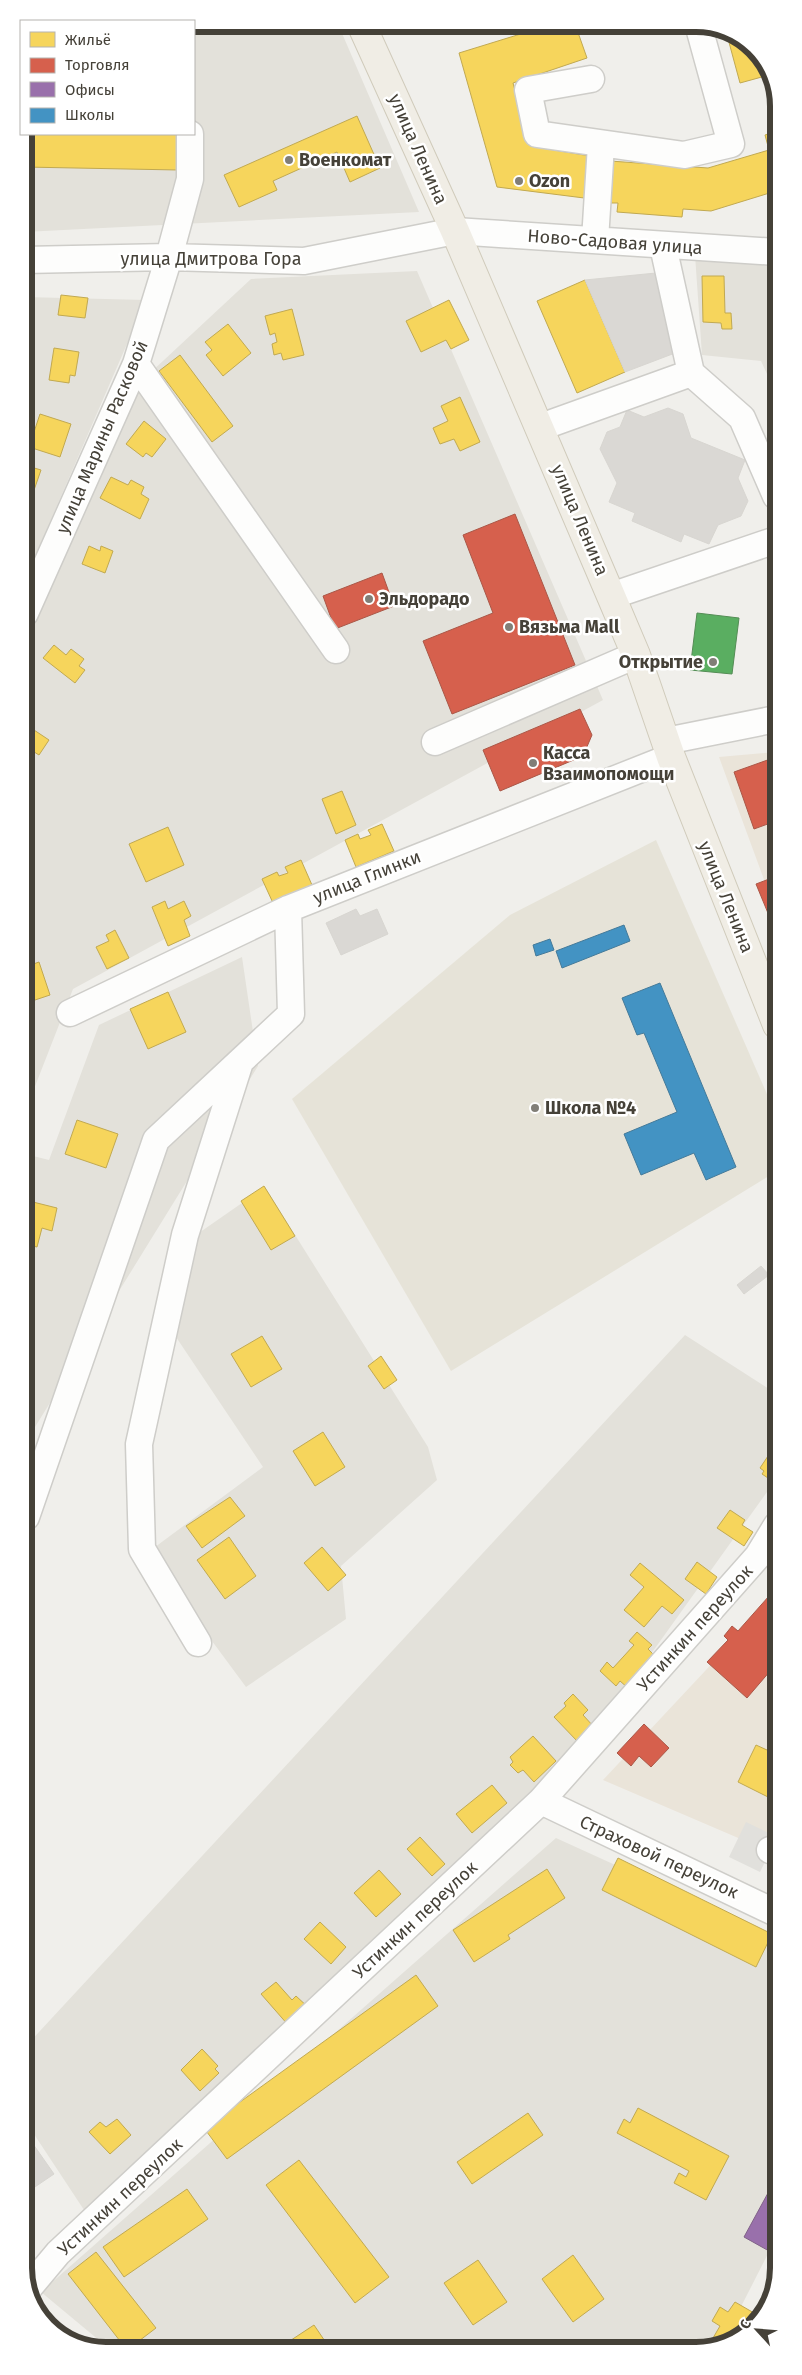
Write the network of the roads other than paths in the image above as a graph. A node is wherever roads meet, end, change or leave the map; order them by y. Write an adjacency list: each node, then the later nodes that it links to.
1 (365, 32): 6 (main road, улица Ленина)
2 (700, 33): 5 (street)
3 (591, 79): 5 (street)
4 (190, 135): 10 (street, улица Марины Расковой)
5 (601, 144): 7 (street)
6 (455, 231): 7 (street, Ново-Садовая улица); 10 (street, улица Дмитрова Гора); 14 (main road, улица Ленина)
7 (595, 240): 8 (street, Ново-Садовая улица)
8 (663, 246): 9 (street, Ново-Садовая улица); 13 (street)
9 (770, 252)
10 (170, 257): 11 (street, улица Дмитрова Гора); 12 (street, улица Марины Расковой)
11 (32, 260)
12 (136, 364): 17 (street, улица Марины Расковой); 19 (street)
13 (691, 373): 14 (street); 15 (street)
14 (541, 427): 18 (main road, улица Ленина)
15 (770, 482)
16 (770, 542): 18 (street)
17 (32, 595)
18 (612, 596): 20 (main road, улица Ленина)
19 (336, 650)
20 (636, 655): 22 (street); 23 (main road, улица Ленина)
21 (770, 721): 23 (street, улица Глинки)
22 (435, 742)
23 (669, 749): 24 (street, улица Глинки); 25 (main road, улица Ленина)
24 (288, 910): 26 (street, улица Глинки); 27 (street)
25 (770, 1007)
26 (70, 1013)
27 (240, 1062): 28 (street); 30 (street)
28 (32, 1500)
29 (770, 1536): 31 (street, Устинкин переулок)
30 (198, 1643)
31 (541, 1801): 32 (street, Страховой переулок); 33 (street, Устинкин переулок)
32 (770, 1910)
33 (34, 2282)

